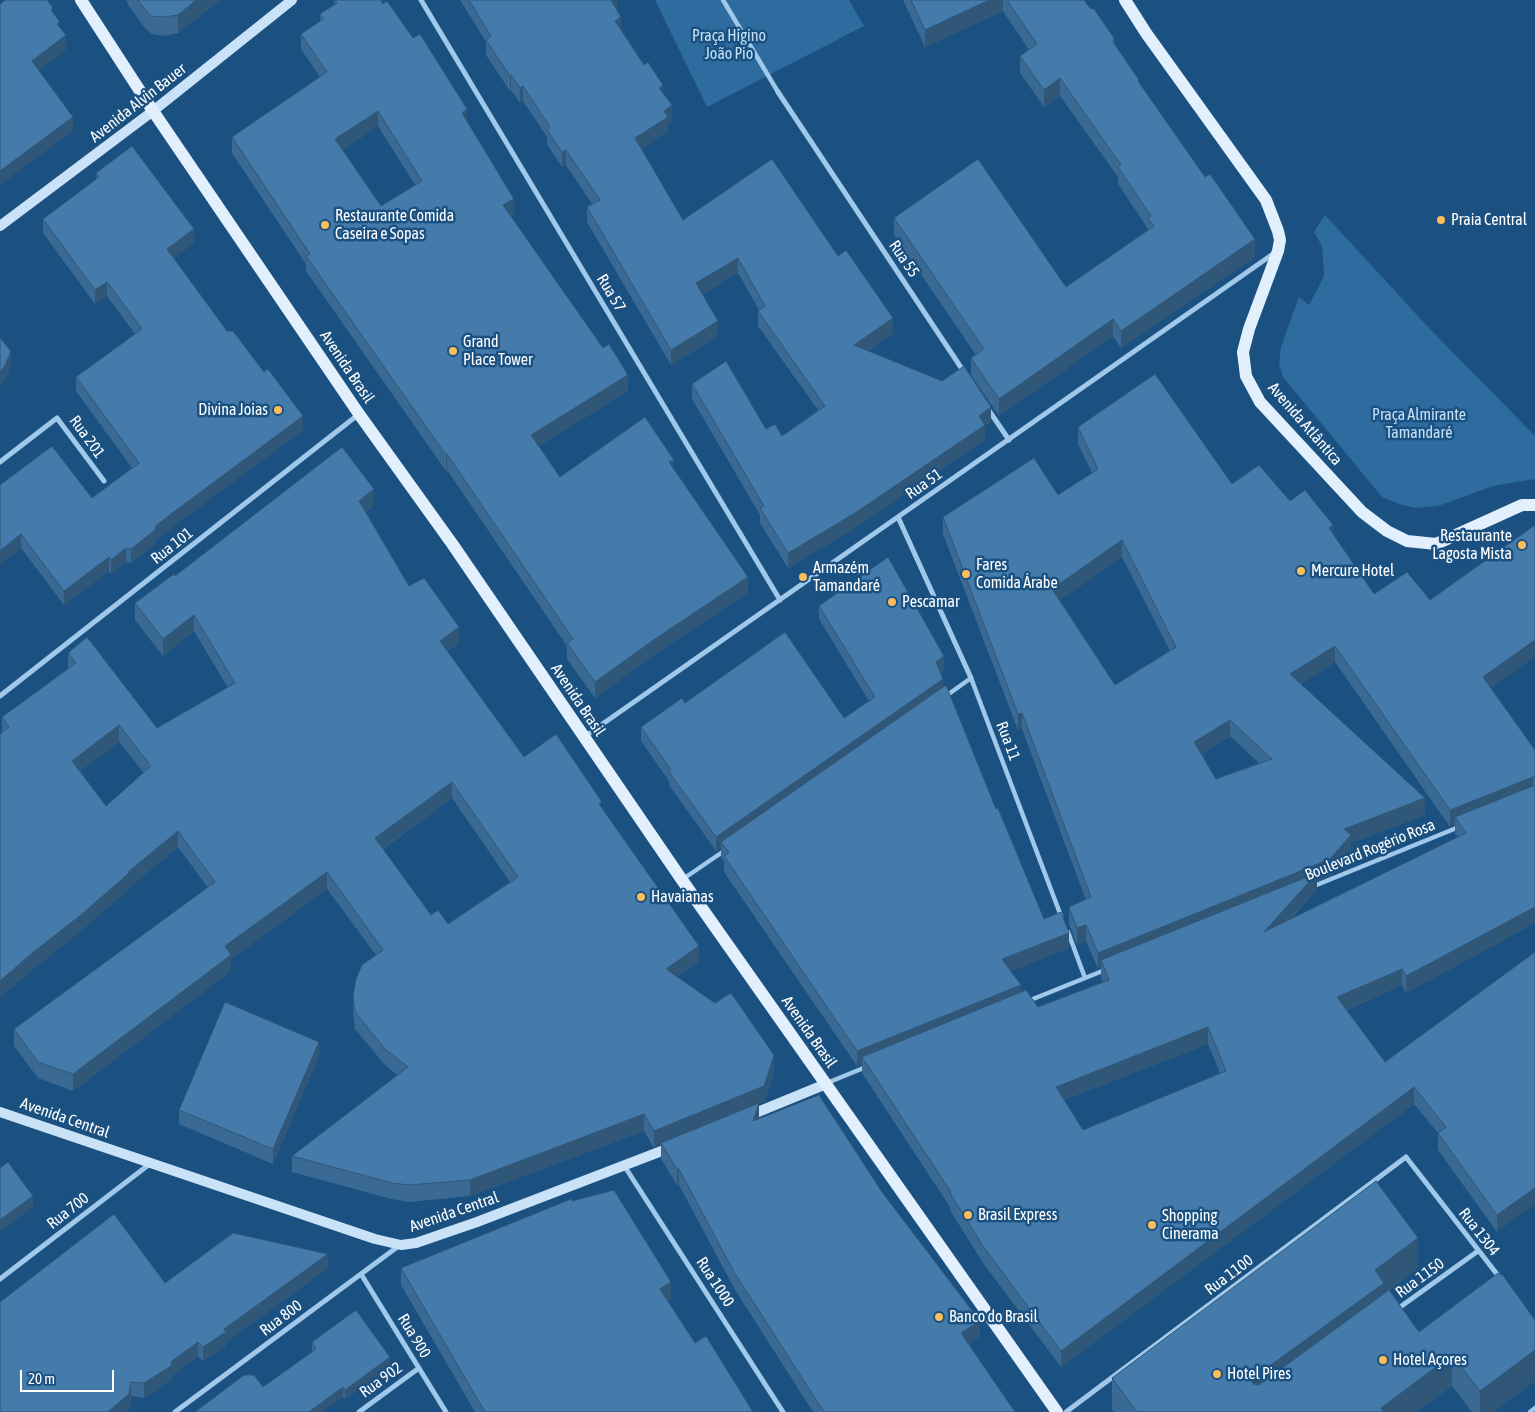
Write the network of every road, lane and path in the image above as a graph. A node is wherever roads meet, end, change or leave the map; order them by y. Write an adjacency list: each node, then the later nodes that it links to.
1 (81, 0): 7 (main road, Avenida Brasil)
2 (292, 0): 7 (main road, Avenida Alvin Bauer)
3 (421, 0): 18 (street, Rua 57)
4 (723, 0): 6 (street)
5 (1125, 0): 9 (main road, Avenida Atlântica)
6 (778, 92): 10 (street, Rua 55)
7 (153, 111): 8 (main road, Avenida Alvin Bauer); 12 (main road, Avenida Brasil)
8 (0, 226)
9 (1278, 251): 13 (street, Rua 51); 16 (main road, Avenida Atlântica)
10 (965, 373)
11 (987, 406): 13 (street)
12 (360, 414): 20 (street, Rua 101); 22 (main road, Avenida Brasil)
13 (1009, 440): 17 (street, Rua 51)
14 (0, 462): 15 (street, Rua 201)
15 (104, 481)
16 (1535, 505)
17 (898, 518): 18 (street, Rua 51); 19 (street, Rua 11)
18 (780, 600): 22 (street, Rua 51)
19 (971, 678): 21 (street); 28 (street, Rua 11)
20 (0, 696)
21 (939, 701)
22 (583, 737): 25 (main road, Avenida Brasil)
23 (1462, 826): 26 (street, Boulevard Rogério Rosa)
24 (731, 846): 25 (street)
25 (682, 880): 31 (main road, Avenida Brasil)
26 (1305, 889)
27 (1112, 967): 28 (street)
28 (1085, 978): 29 (street)
29 (1022, 1003)
30 (870, 1065): 31 (street)
31 (826, 1084): 33 (main road); 50 (main road, Avenida Brasil)
32 (0, 1112): 36 (main road, Avenida Central)
33 (742, 1118)
34 (679, 1144): 37 (main road, Avenida Central)
35 (1406, 1157): 39 (street, Rua 1304); 51 (street, Rua 1100)
36 (151, 1163): 38 (main road, Avenida Central); 41 (street, Rua 700)
37 (625, 1167): 38 (main road, Avenida Central); 49 (street, Rua 1000)
38 (401, 1245): 40 (street, Rua 800)
39 (1478, 1251): 42 (street, Rua 1304); 43 (street, Rua 1150)
40 (361, 1274): 44 (street, Rua 900); 46 (street, Rua 800)
41 (0, 1279)
42 (1506, 1286)
43 (1391, 1314)
44 (419, 1368): 47 (street, Rua 902); 48 (street, Rua 900)
45 (1535, 1408): 52 (street)
46 (175, 1412)
47 (359, 1412)
48 (446, 1412)
49 (783, 1412)
50 (1057, 1412)
51 (1066, 1412)
52 (1530, 1412)

